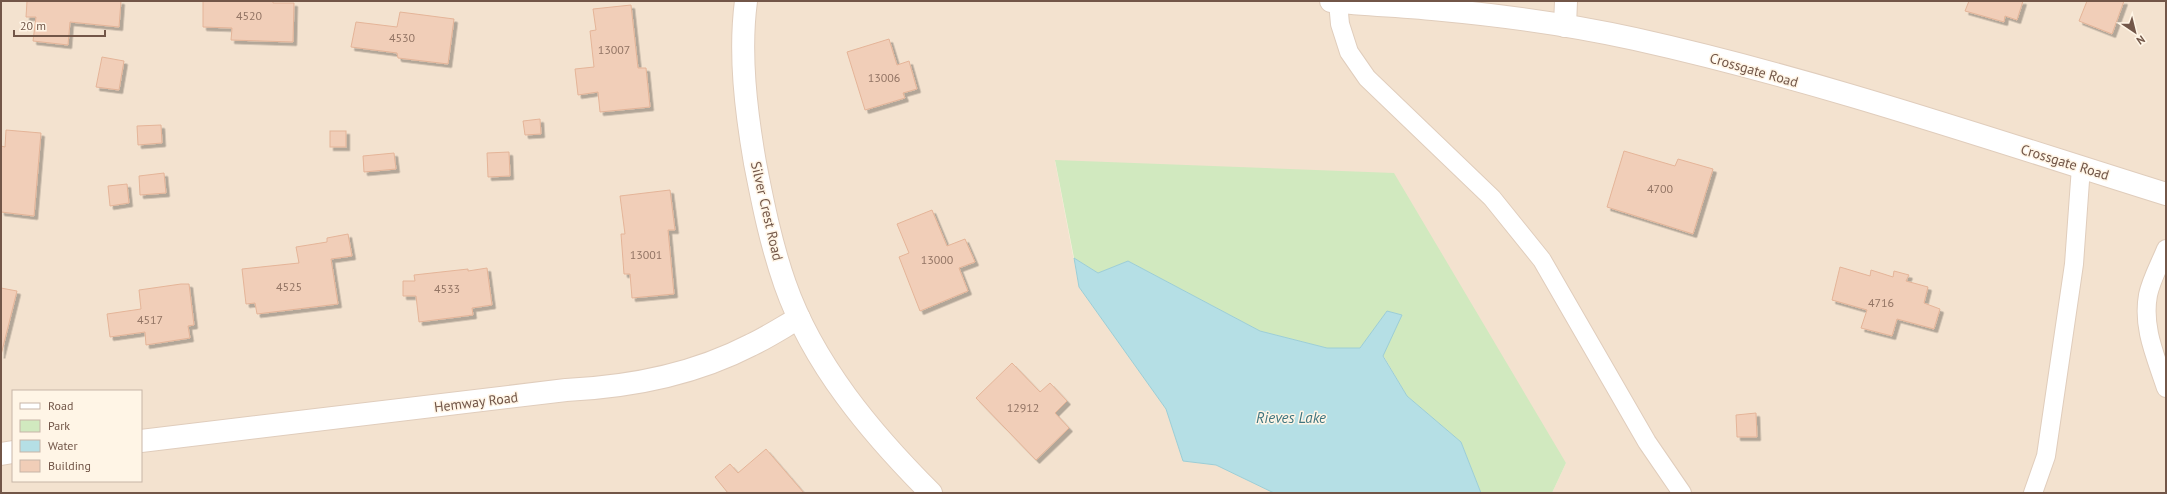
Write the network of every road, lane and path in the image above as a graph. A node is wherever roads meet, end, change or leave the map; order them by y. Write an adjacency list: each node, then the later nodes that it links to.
1 (746, 1): 8 (street, Silver Crest Road)
2 (1334, 1): 4 (street, Crossgate Road); 14 (lane)
3 (1566, 1): 4 (street)
4 (1564, 26): 5 (street, Crossgate Road)
5 (2081, 167): 6 (street, Crossgate Road); 15 (lane)
6 (2166, 194)
7 (2166, 249): 9 (lane)
8 (799, 318): 10 (street, Hemway Road); 13 (street, Silver Crest Road)
9 (2166, 388)
10 (142, 441)
11 (12, 452): 12 (street)
12 (1, 454)
13 (930, 493)
14 (1682, 493)
15 (2033, 493)

